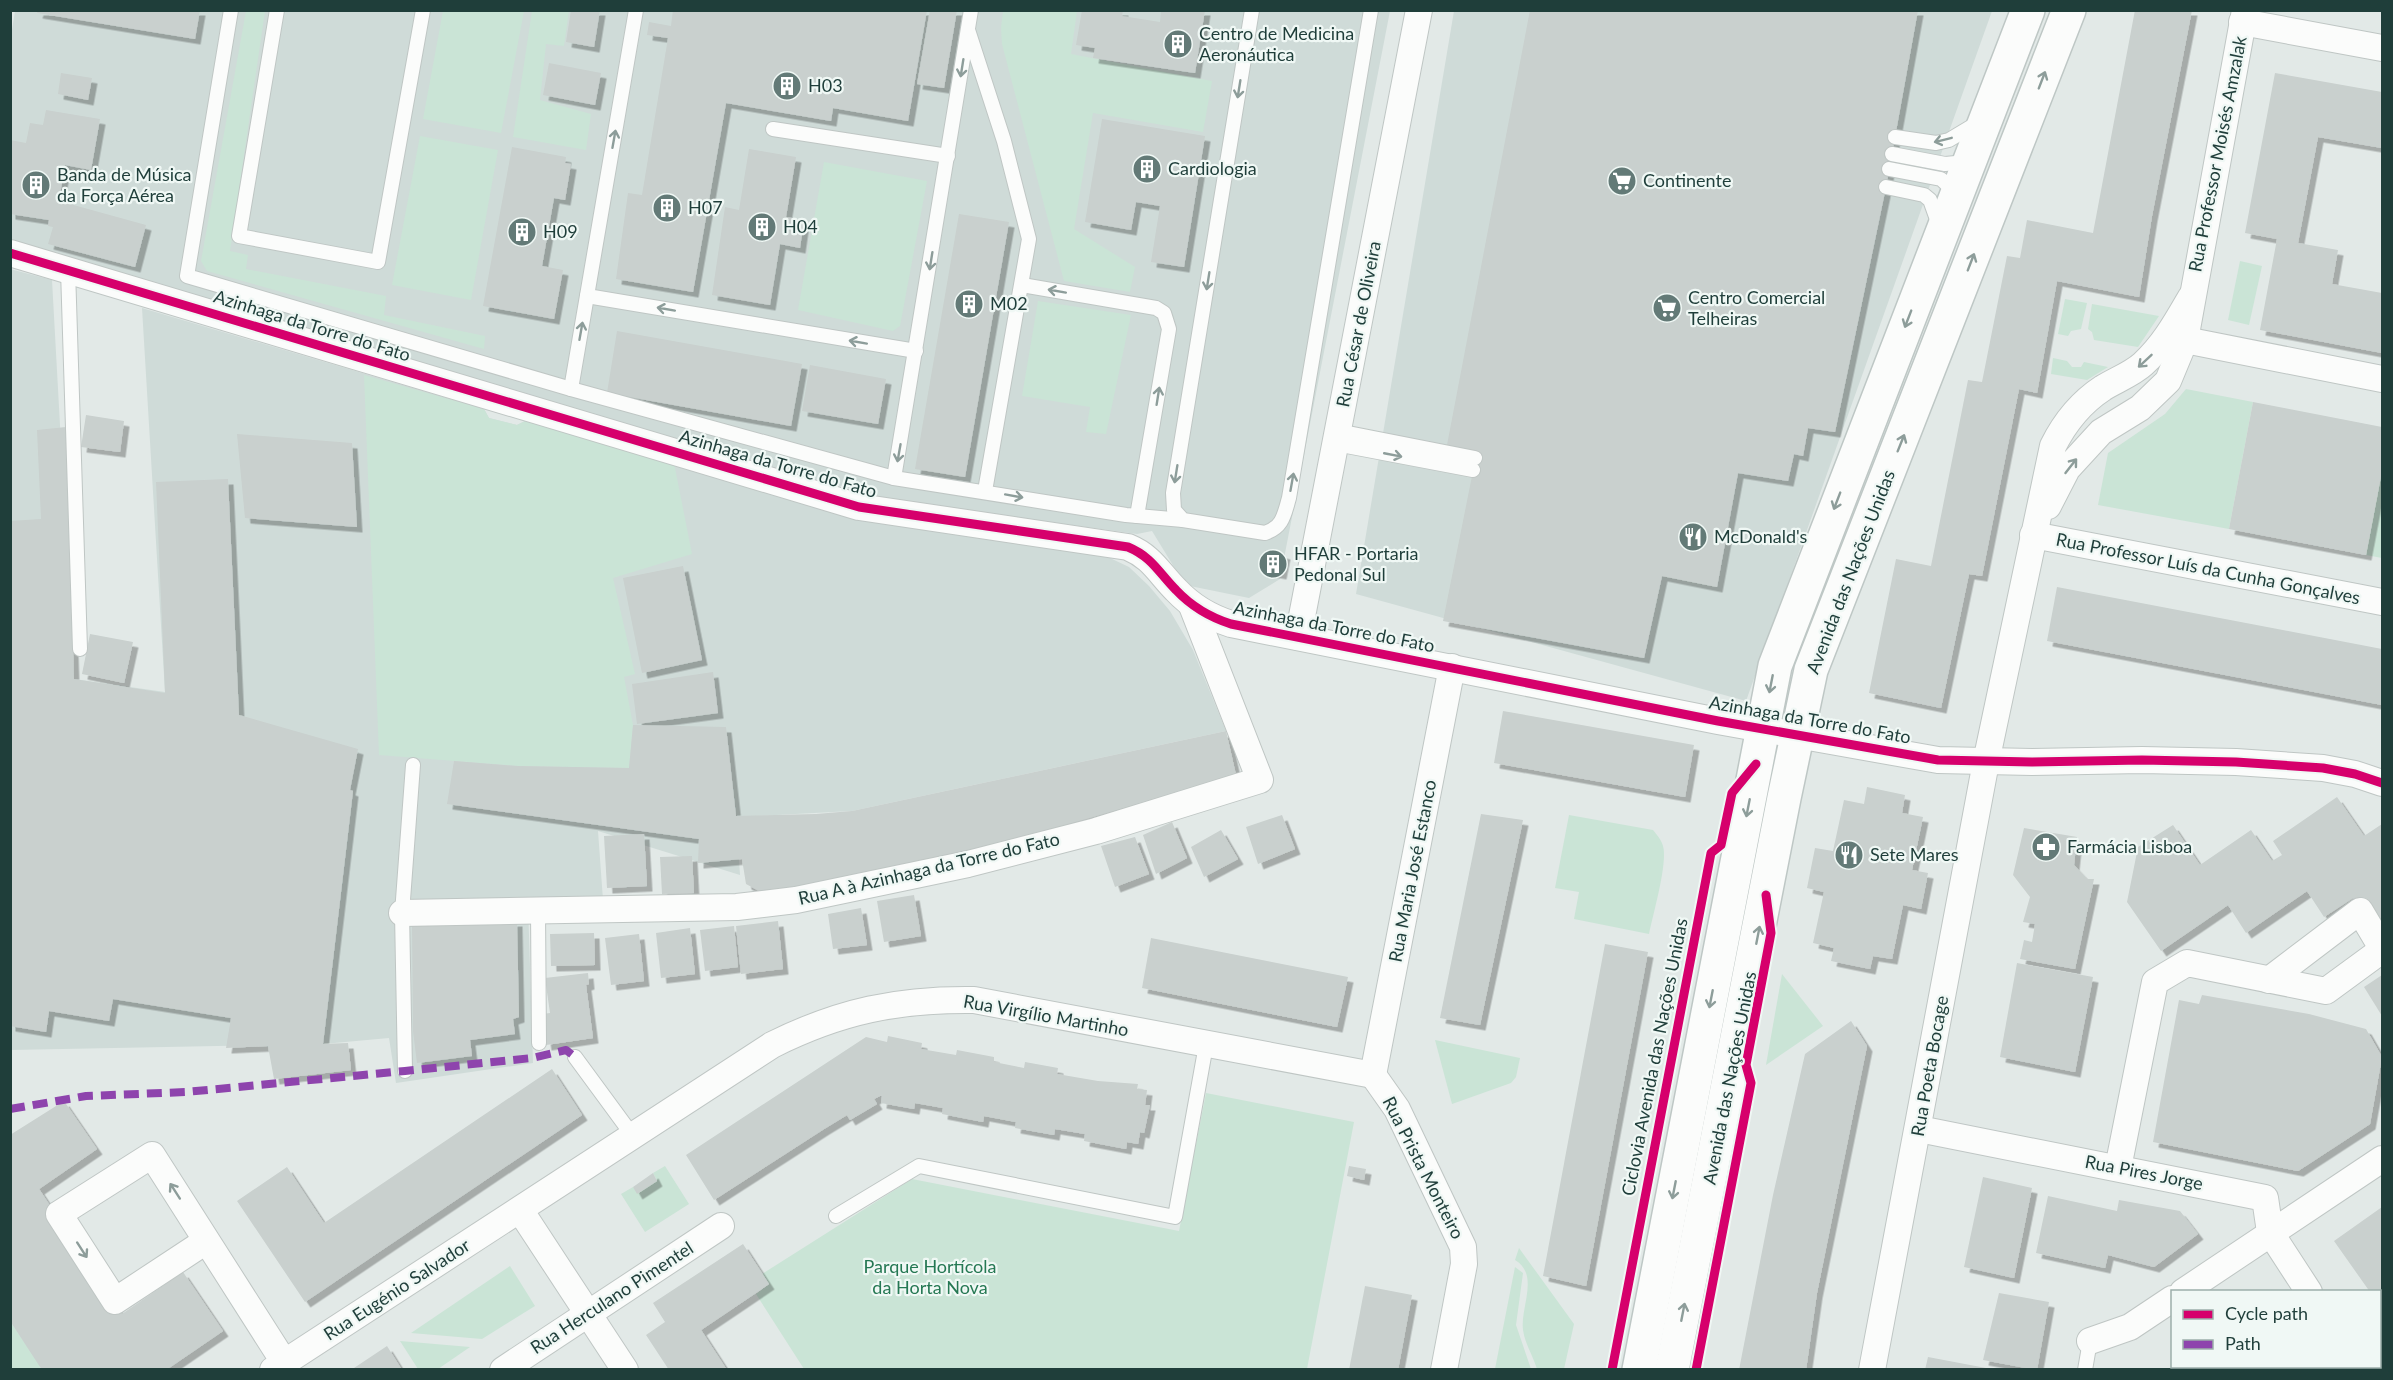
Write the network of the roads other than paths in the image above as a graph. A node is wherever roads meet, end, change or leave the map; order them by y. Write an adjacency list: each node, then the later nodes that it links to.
1 (231, 10): 32 (lane)
2 (277, 10): 3 (lane)
3 (423, 10)
4 (636, 10): 27 (lane, one-way to 4)
5 (971, 10): 12 (lane)
6 (1252, 10): 38 (lane, one-way to 38)
7 (1371, 10): 38 (lane, one-way to 7)
8 (1419, 10): 33 (street, Rua César de Oliveira)
9 (2028, 10): 14 (main road, Avenida das Nações Unidas)
10 (2069, 10): 46 (main road, Avenida das Nações Unidas, one-way to 10)
11 (2243, 16): 13 (street); 28 (street, Rua Professor Moisés Amzalak)
12 (968, 30): 18 (lane, one-way to 18); 26 (lane)
13 (2382, 48)
14 (1986, 118): 16 (lane, one-way to 16); 19 (main road, Avenida das Nações Unidas)
15 (773, 129): 18 (lane)
16 (1895, 137)
17 (1892, 154): 19 (lane)
18 (948, 156): 30 (lane, one-way to 30)
19 (1969, 162): 22 (main road, Avenida das Nações Unidas)
20 (1890, 169): 22 (lane)
21 (1886, 187): 23 (lane)
22 (1956, 194): 23 (main road, Avenida das Nações Unidas)
23 (1942, 233): 45 (main road, Avenida das Nações Unidas, one-way to 45)
24 (10, 253): 25 (street, Azinhaga da Torre do Fato)
25 (68, 270): 41 (street, Azinhaga da Torre do Fato); 43 (lane)
26 (1022, 285): 36 (lane); 37 (lane, one-way to 26)
27 (588, 296): 30 (lane, one-way to 27); 32 (lane, one-way to 27)
28 (2191, 297): 29 (street, Rua Professor Moisés Amzalak); 39 (street, Rua Professor Moisés Amzalak, one-way to 39)
29 (2185, 340): 31 (street); 39 (street, Rua Professor Moisés Amzalak, one-way to 29)
30 (916, 351): 35 (lane, one-way to 35)
31 (2382, 379)
32 (572, 389): 35 (lane)
33 (1337, 438): 34 (lane); 42 (street, Rua César de Oliveira)
34 (1474, 464)
35 (894, 478): 36 (lane)
36 (985, 491): 37 (lane, one-way to 37)
37 (1137, 516): 38 (lane)
38 (1183, 520)
39 (2033, 535): 40 (street, Rua Professor Luís da Cunha Gonçalves); 47 (street, Rua Professor Moisés Amzalak)
40 (2382, 602)
41 (1192, 606): 42 (street, Azinhaga da Torre do Fato); 50 (street, Rua A à Azinhaga da Torre do Fato)
42 (1298, 637): 44 (street, Azinhaga da Torre do Fato)
43 (80, 649)
44 (1452, 667): 45 (street, Azinhaga da Torre do Fato); 58 (street, Rua Maria José Estanco)
45 (1763, 729): 46 (street, Azinhaga da Torre do Fato); 77 (main road, Avenida das Nações Unidas, one-way to 77)
46 (1797, 735): 47 (street, Azinhaga da Torre do Fato); 78 (main road, Avenida das Nações Unidas, one-way to 46)
47 (1986, 762): 49 (street, Azinhaga da Torre do Fato); 59 (street, Rua Poeta Bocage)
48 (413, 765): 51 (lane)
49 (2382, 783)
50 (538, 910): 51 (street, Rua A à Azinhaga da Torre do Fato); 54 (lane)
51 (402, 913): 57 (lane)
52 (2382, 949): 53 (street); 53 (street)
53 (2269, 980): 62 (street)
54 (538, 1043)
55 (1206, 1045): 58 (street, Rua Virgílio Martinho); 60 (street, Rua Virgílio Martinho); 64 (lane)
56 (575, 1057): 60 (lane)
57 (405, 1071)
58 (1373, 1075): 76 (street, Rua Prista Monteiro)
59 (1919, 1129): 62 (street, Rua Pires Jorge); 79 (street, Rua Poeta Bocage)
60 (633, 1136): 63 (street, Rua Virgílio Martinho)
61 (2382, 1159): 66 (street)
62 (2118, 1168): 66 (street, Rua Pires Jorge)
63 (520, 1210): 71 (street); 73 (street, Rua Eugénio Salvador)
64 (836, 1216)
65 (721, 1226): 71 (street, Rua Herculano Pimentel)
66 (2270, 1232): 68 (street); 69 (street, Rua Pires Jorge)
67 (206, 1241): 67 (street, one-way to 67); 73 (street)
68 (2186, 1290)
69 (2308, 1290)
70 (2171, 1300): 72 (street)
71 (588, 1314): 74 (street, Rua Herculano Pimentel); 75 (street)
72 (2090, 1341): 80 (lane)
73 (279, 1366)
74 (503, 1370)
75 (625, 1370)
76 (1444, 1370)
77 (1639, 1370)
78 (1672, 1370)
79 (1872, 1370)
80 (2085, 1370)

